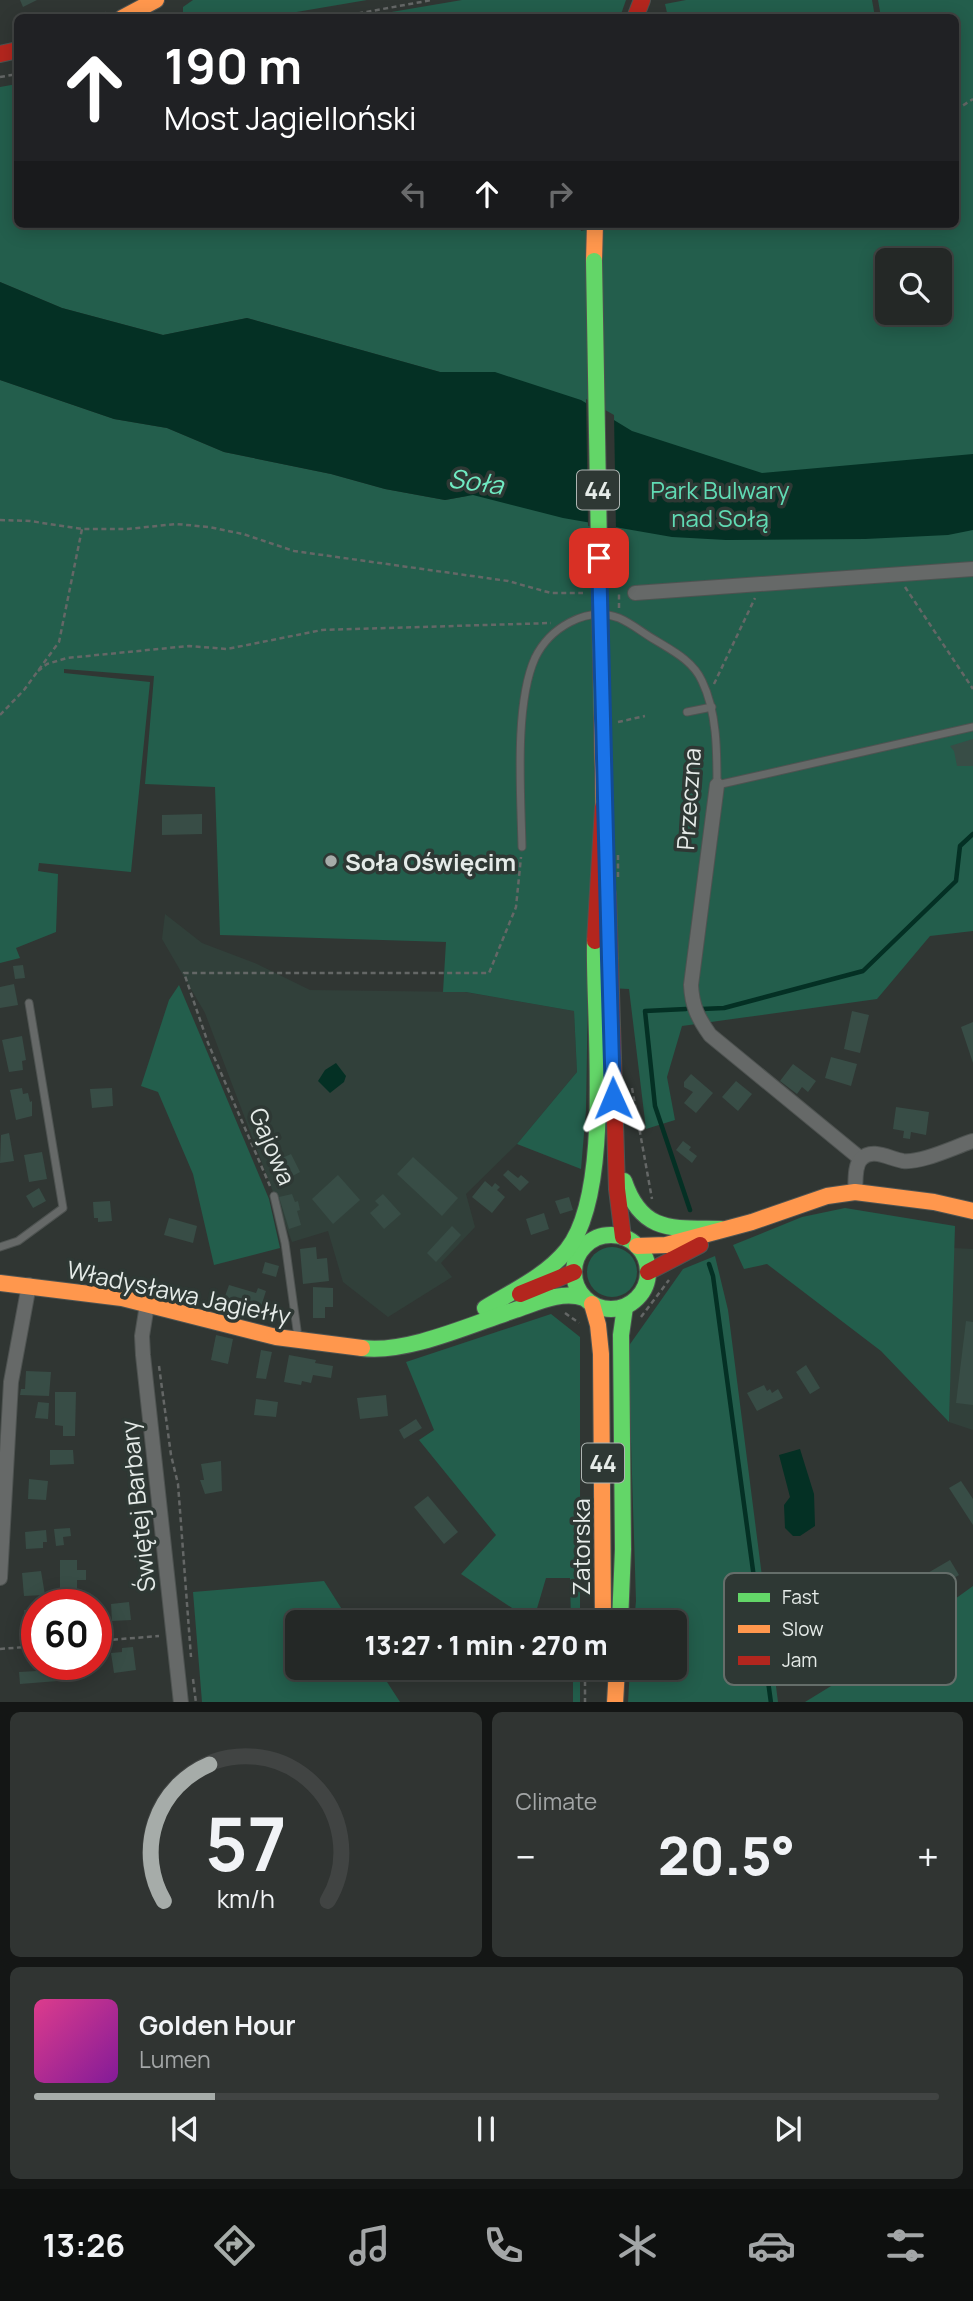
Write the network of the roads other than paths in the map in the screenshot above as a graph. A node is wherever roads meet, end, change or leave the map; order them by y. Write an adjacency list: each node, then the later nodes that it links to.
1 (156, 0): 2 (main road)
2 (130, 10)
3 (595, 228): 10 (main road, 44, bridge)
4 (973, 569): 5 (street)
5 (635, 593)
6 (712, 707): 7 (lane); 9 (lane, Przeczna); 11 (lane, Przeczna)
7 (687, 712)
8 (973, 727): 9 (lane)
9 (717, 785): 16 (street, Przeczna)
10 (603, 807): 13 (main road, 44); 14 (main road, 44)
11 (522, 847)
12 (29, 1003): 24 (lane)
13 (597, 1118): 23 (main road, 44); 33 (main road)
14 (614, 1124): 21 (main road); 22 (main road, 44)
15 (973, 1141): 16 (street)
16 (861, 1159): 17 (street)
17 (855, 1192): 19 (main road); 20 (main road)
18 (274, 1196): 34 (lane, Gajowa)
19 (973, 1211)
20 (752, 1222): 21 (main road); 27 (main road)
21 (720, 1229): 25 (main road)
22 (623, 1237): 23 (main road); 25 (main road)
23 (594, 1239): 26 (main road, 44)
24 (0, 1244)
25 (638, 1246): 27 (main road)
26 (574, 1272): 30 (main road, 44); 33 (main road, Władysława Jagiełły)
27 (648, 1272): 32 (main road)
28 (0, 1283): 29 (main road, Władysława Jagiełły)
29 (29, 1285): 31 (main road, Władysława Jagiełły); 36 (street)
30 (588, 1301): 32 (main road); 35 (main road, Władysława Jagiełły); 37 (main road, Zatorska / 44)
31 (147, 1305): 34 (main road, Władysława Jagiełły); 41 (street, Świętej Barbary)
32 (625, 1307): 38 (main road, Zatorska / 44)
33 (485, 1308): 35 (main road, Władysława Jagiełły)
34 (299, 1341): 35 (main road, Władysława Jagiełły)
35 (348, 1344)
36 (0, 1578)
37 (603, 1610)
38 (620, 1610)
39 (603, 1680): 42 (main road)
40 (616, 1680): 43 (main road)
41 (181, 1702)
42 (603, 1702)
43 (615, 1702)

